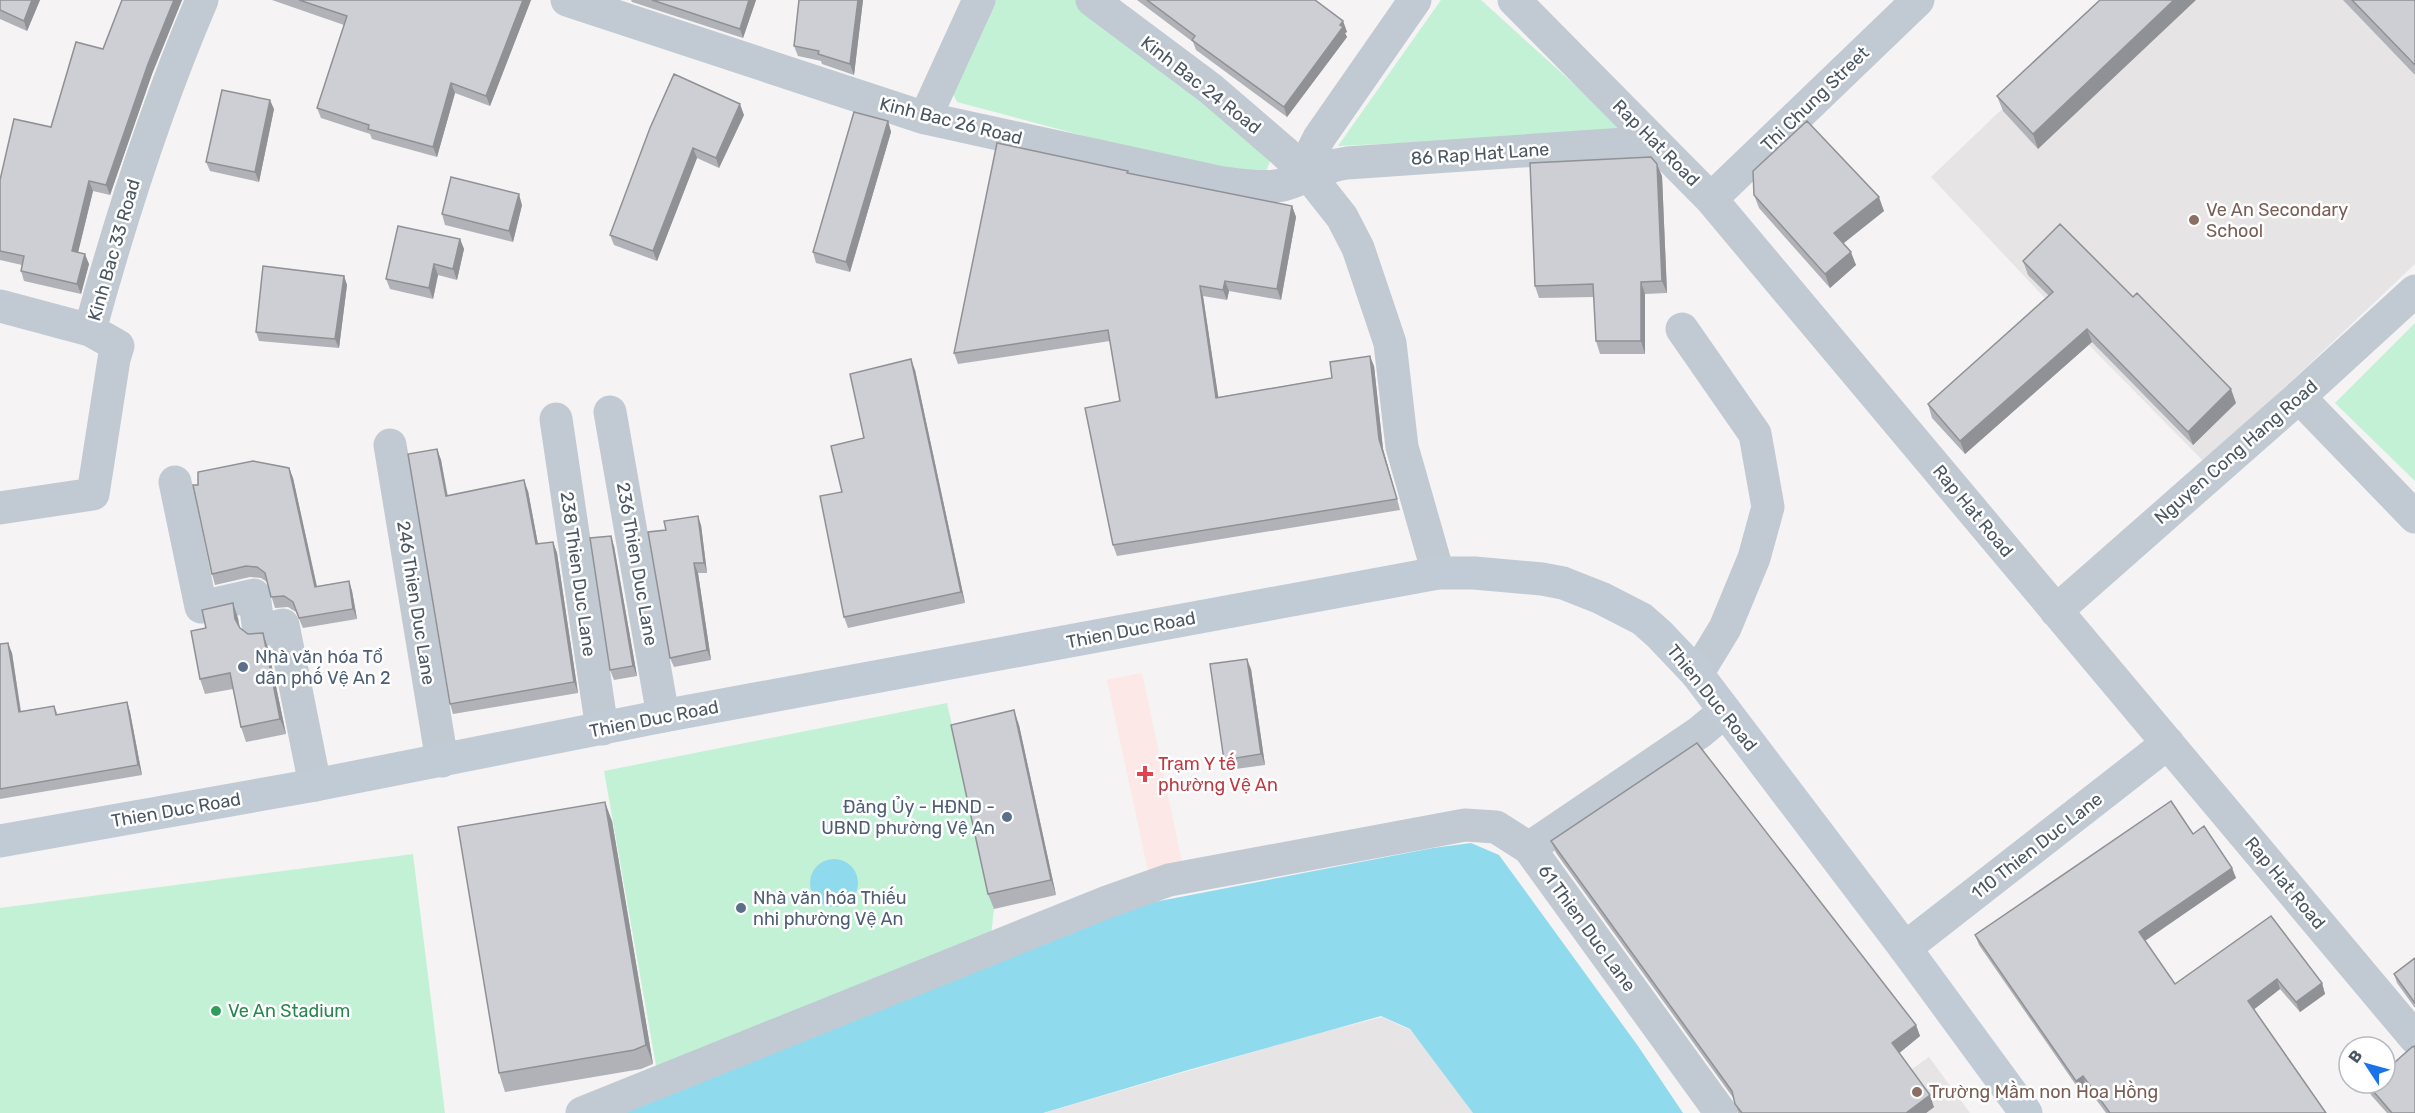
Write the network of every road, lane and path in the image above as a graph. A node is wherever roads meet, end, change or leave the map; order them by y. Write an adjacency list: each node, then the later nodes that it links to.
1 (202, 0): 15 (street, Kinh Bac 33 Road)
2 (567, 0): 8 (street, Kinh Bac 26 Road)
3 (980, 0): 8 (street)
4 (1092, 0): 10 (street, Kinh Bac 24 Road)
5 (1415, 0): 10 (street)
6 (1514, 0): 9 (street, Rap Hat Road)
7 (1918, 0): 11 (street, Thi Chung Street)
8 (925, 118): 10 (street, Kinh Bac 26 Road)
9 (1654, 142): 10 (street, 86 Rap Hat Lane); 11 (street, Rap Hat Road)
10 (1308, 174): 23 (street, Kinh Bac 24 Road)
11 (1711, 199): 24 (street, Rap Hat Road)
12 (2415, 291): 16 (street, Nguyen Cong Hang Road)
13 (0, 306): 15 (street)
14 (1682, 329): 25 (street)
15 (90, 330): 21 (street, Kinh Bac 33 Road)
16 (2299, 397): 22 (street); 24 (street, Nguyen Cong Hang Road)
17 (610, 412): 27 (street, 236 Thien Duc Lane)
18 (555, 419): 28 (street, 238 Thien Duc Lane)
19 (390, 445): 30 (street, 246 Thien Duc Lane)
20 (175, 482): 31 (street)
21 (0, 508)
22 (2415, 517)
23 (1438, 573): 25 (main road, Thien Duc Road); 27 (main road, Thien Duc Road)
24 (2056, 611): 29 (street, Rap Hat Road)
25 (1697, 674): 26 (main road, Thien Duc Road)
26 (1725, 711): 33 (street, 61 Thien Duc Lane); 34 (main road, Thien Duc Road)
27 (663, 716): 28 (main road, Thien Duc Road)
28 (602, 729): 30 (main road, Thien Duc Road)
29 (2168, 743): 34 (street, 110 Thien Duc Lane); 35 (street, Rap Hat Road)
30 (442, 761): 31 (main road, Thien Duc Road)
31 (315, 785): 32 (main road, Thien Duc Road)
32 (0, 841)
33 (1529, 848): 36 (street); 37 (street, 61 Thien Duc Lane)
34 (1905, 948): 38 (main road, Thien Duc Road)
35 (2415, 1038)
36 (582, 1113)
37 (1721, 1113)
38 (2026, 1113)

